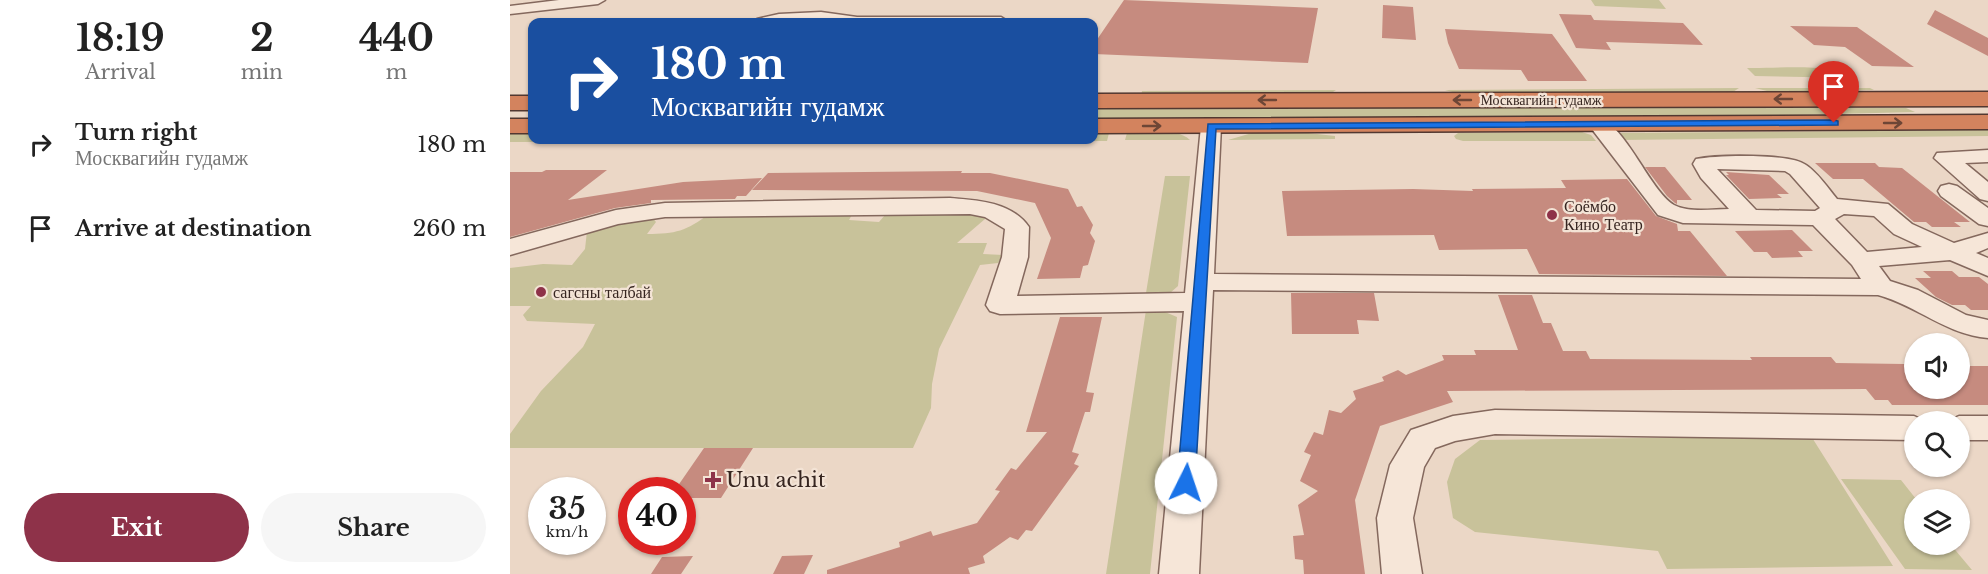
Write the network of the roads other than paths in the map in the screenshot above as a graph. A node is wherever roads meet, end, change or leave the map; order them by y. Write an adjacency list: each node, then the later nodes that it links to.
1 (598, 0): 3 (street)
2 (940, 7): 6 (street)
3 (510, 10)
4 (797, 18): 5 (street)
5 (828, 18)
6 (929, 18)
7 (1918, 99): 8 (highway, Москвагийн гудамж); 9 (highway, Москвагийн гудамж, one-way to 9); 13 (highway)
8 (1988, 99)
9 (1098, 101)
10 (510, 103): 11 (highway)
11 (528, 103)
12 (1988, 122): 13 (highway, Москвагийн гудамж)
13 (1952, 123): 14 (highway, Москвагийн гудамж, one-way to 13)
14 (1598, 124): 18 (highway, Москвагийн гудамж); 23 (street)
15 (510, 126): 16 (highway)
16 (528, 126)
17 (1098, 126): 18 (highway, Москвагийн гудамж, one-way to 18)
18 (1211, 126): 31 (street)
19 (1988, 156): 21 (street)
20 (1949, 191): 24 (street)
21 (1988, 194)
22 (1830, 213): 23 (street); 23 (street); 27 (street); 28 (street)
23 (1749, 217)
24 (1988, 219)
25 (1988, 240): 27 (street)
26 (510, 247): 31 (street)
27 (1953, 252): 28 (street); 29 (street)
28 (1861, 260): 30 (street)
29 (1988, 268)
30 (1880, 287): 31 (street); 32 (street)
31 (1199, 292): 36 (street)
32 (1988, 329)
33 (1904, 428): 37 (street)
34 (1970, 428): 35 (street)
35 (1988, 428)
36 (1179, 574)
37 (1402, 574)

